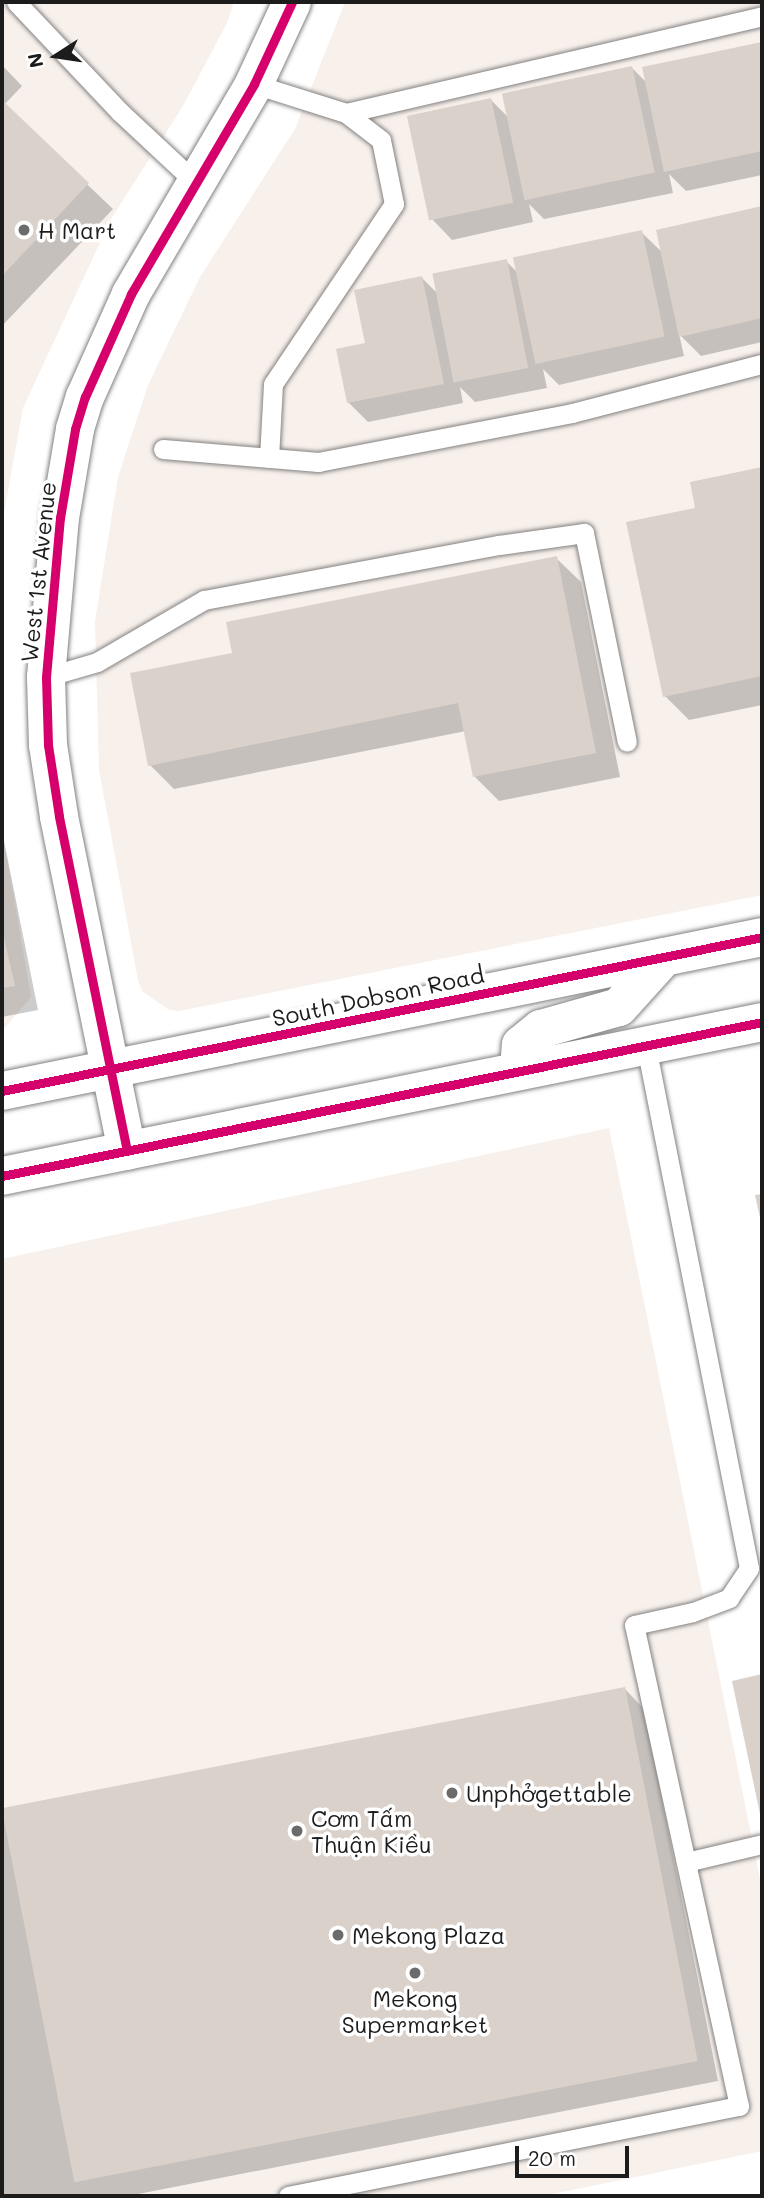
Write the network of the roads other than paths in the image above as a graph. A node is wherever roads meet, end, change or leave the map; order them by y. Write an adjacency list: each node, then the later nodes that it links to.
1 (16, 2): 6 (lane)
2 (292, 2): 4 (main road, West 1st Avenue)
3 (762, 16): 5 (lane)
4 (254, 84): 5 (lane); 6 (main road, West 1st Avenue)
5 (346, 113): 9 (lane)
6 (195, 183): 10 (main road, West 1st Avenue)
7 (762, 364): 9 (lane)
8 (163, 449): 9 (lane)
9 (269, 458)
10 (46, 677): 11 (lane); 16 (main road, West 1st Avenue)
11 (627, 742)
12 (762, 937): 13 (main road, South Dobson Road)
13 (664, 957): 16 (main road, South Dobson Road); 17 (main road)
14 (762, 1022): 15 (main road)
15 (646, 1046): 17 (main road); 22 (lane)
16 (111, 1070): 18 (main road, South Dobson Road); 19 (main road, West 1st Avenue)
17 (519, 1071): 19 (main road)
18 (2, 1091)
19 (127, 1151): 20 (main road)
20 (2, 1176)
21 (762, 1844): 22 (lane)
22 (686, 1862): 23 (lane)
23 (288, 2196)

